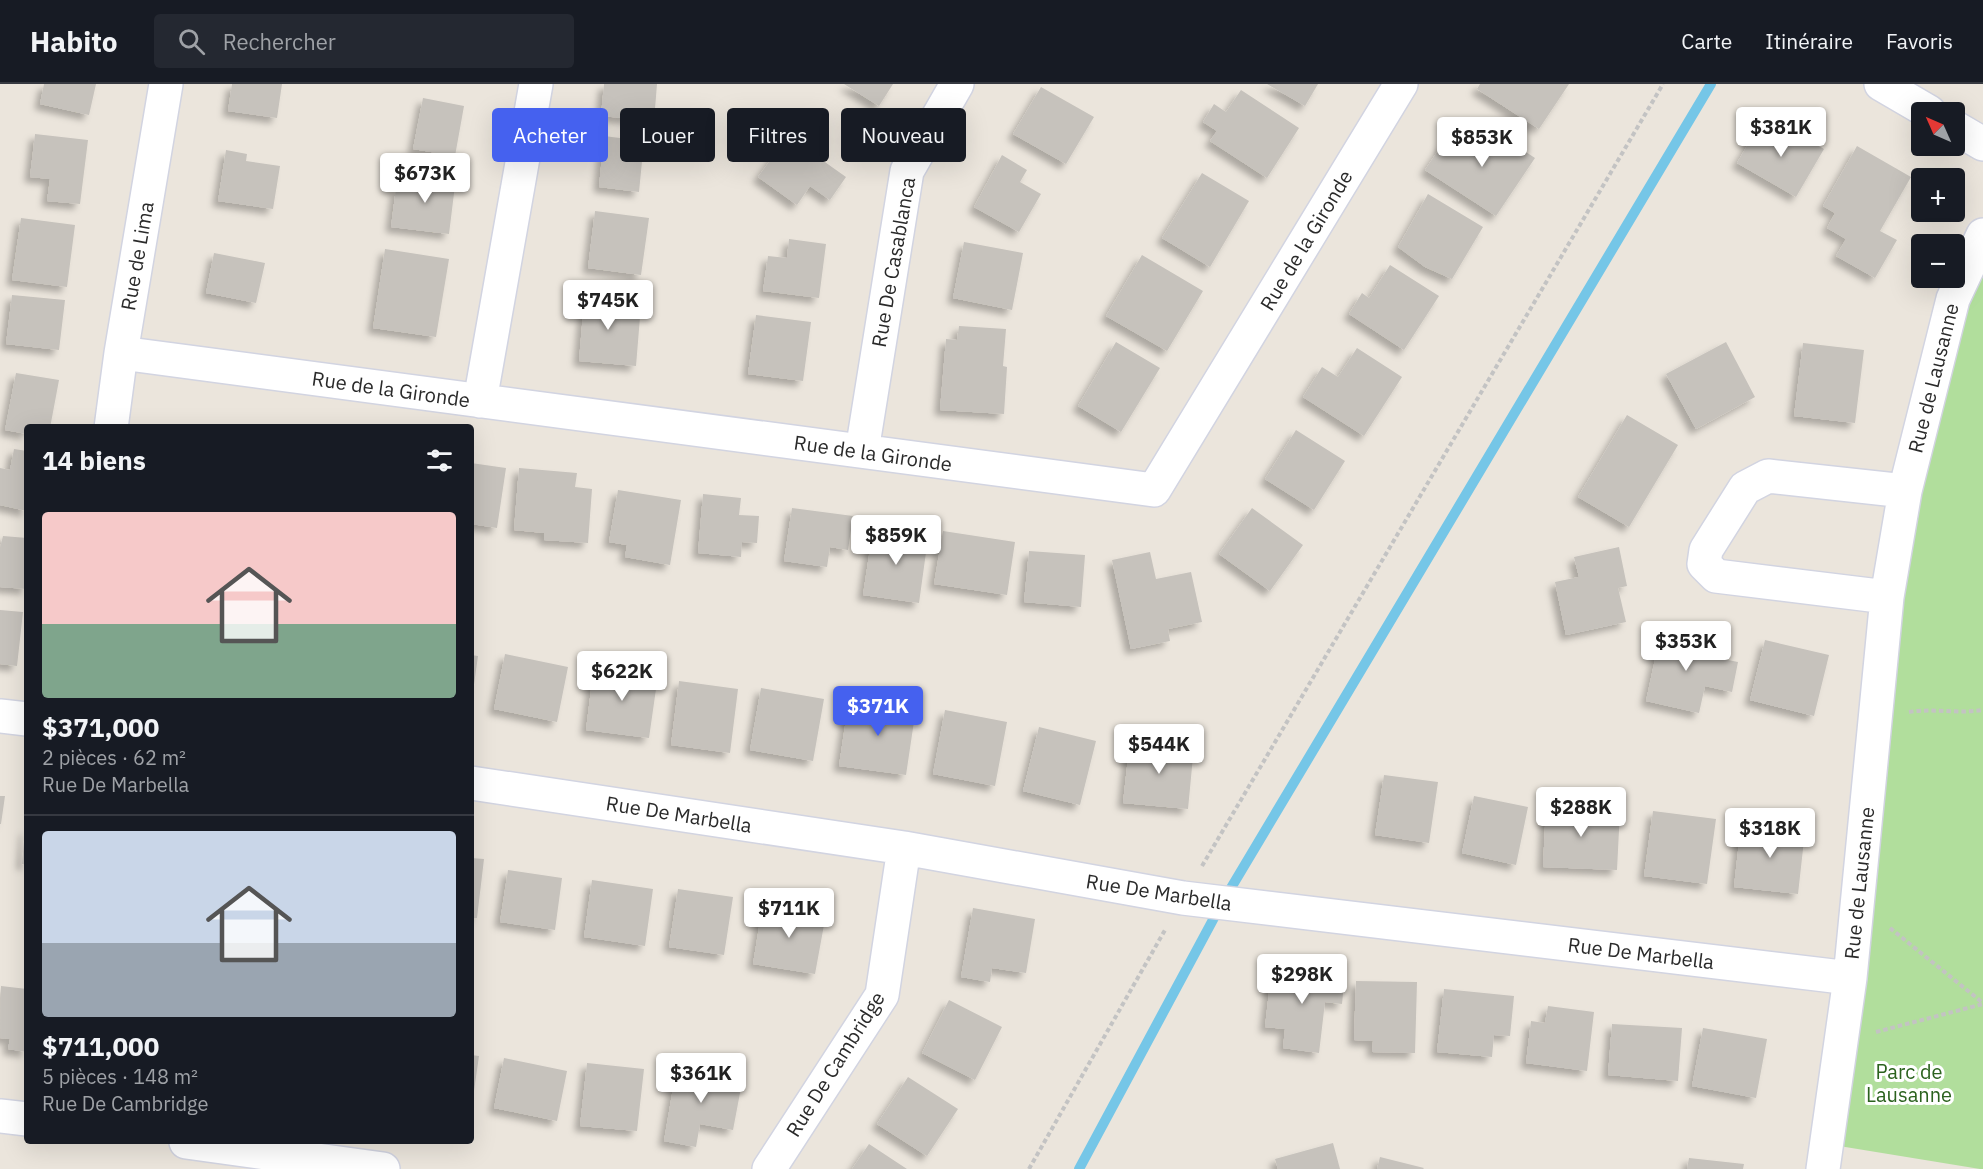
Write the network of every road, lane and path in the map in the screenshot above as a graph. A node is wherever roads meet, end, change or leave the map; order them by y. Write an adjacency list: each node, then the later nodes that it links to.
1 (166, 84): 11 (street, Rue de Lima)
2 (536, 84): 12 (street)
3 (957, 84): 14 (street, Rue De Casablanca)
4 (1401, 84): 14 (street, Rue de la Gironde)
5 (1663, 84): 23 (path)
6 (1881, 84): 7 (street)
7 (1912, 102)
8 (1965, 133): 9 (street)
9 (1983, 144)
10 (1983, 235): 15 (street, Rue de Lausanne)
11 (121, 353): 12 (street, Rue de la Gironde); 13 (street, Rue de Lima)
12 (480, 401): 14 (street, Rue de la Gironde)
13 (112, 424)
14 (862, 451)
15 (1905, 492): 16 (street, Rue de Lausanne); 16 (street)
16 (1887, 597): 19 (street, Rue de Lausanne)
17 (1983, 710): 19 (path)
18 (0, 716): 20 (street)
19 (1875, 718): 24 (street, Rue de Lausanne)
20 (24, 719)
21 (474, 783): 22 (street, Rue De Marbella)
22 (904, 848): 23 (street, Rue De Marbella); 32 (street, Rue De Cambridge)
23 (1183, 898): 25 (street, Rue De Marbella); 33 (path)
24 (1857, 900): 25 (street, Rue de Lausanne); 26 (path)
25 (1850, 978): 27 (street, Rue de Lausanne)
26 (1983, 1004): 27 (path)
27 (1841, 1041): 34 (street, Rue de Lausanne)
28 (0, 1116): 29 (street)
29 (24, 1119)
30 (201, 1144): 31 (street)
31 (383, 1169)
32 (769, 1169)
33 (1029, 1169)
34 (1823, 1169)

